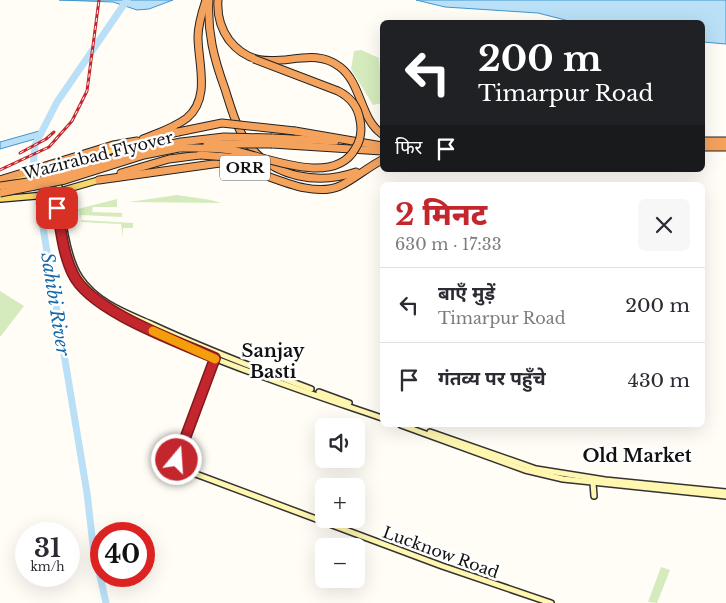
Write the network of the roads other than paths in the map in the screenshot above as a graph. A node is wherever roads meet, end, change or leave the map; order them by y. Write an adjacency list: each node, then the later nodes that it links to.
1 (208, 0): 4 (highway); 18 (highway)
2 (218, 0): 3 (highway)
3 (254, 58): 5 (highway, bridge); 17 (highway, bridge)
4 (177, 128): 6 (highway); 10 (highway, bridge)
5 (380, 132)
6 (140, 140): 19 (main road); 20 (highway)
7 (272, 141): 10 (highway, Wazirabad Flyover); 14 (highway, Wazirabad Flyover, bridge); 15 (highway, Wazirabad Flyover / ORR); 22 (highway, Wazirabad Flyover, bridge)
8 (705, 141): 9 (highway)
9 (726, 141)
10 (350, 142): 11 (highway)
11 (380, 146)
12 (705, 147): 13 (highway)
13 (726, 147)
14 (181, 148): 17 (highway, bridge); 24 (highway, Wazirabad Flyover, bridge)
15 (380, 151)
16 (380, 161): 18 (highway, ORR)
17 (296, 165): 21 (highway, bridge)
18 (363, 169): 21 (highway, ORR)
19 (54, 171): 20 (main road); 23 (street)
20 (0, 180)
21 (99, 180): 23 (main road, ORR)
22 (0, 186)
23 (53, 192): 25 (main road); 26 (street)
24 (0, 193)
25 (0, 199)
26 (216, 356): 27 (street); 34 (street, Lucknow Road)
27 (380, 416)
28 (407, 427): 30 (street)
29 (416, 427): 31 (street)
30 (593, 483): 32 (street); 33 (street)
31 (726, 492)
32 (594, 496)
33 (726, 496)
34 (551, 603)

